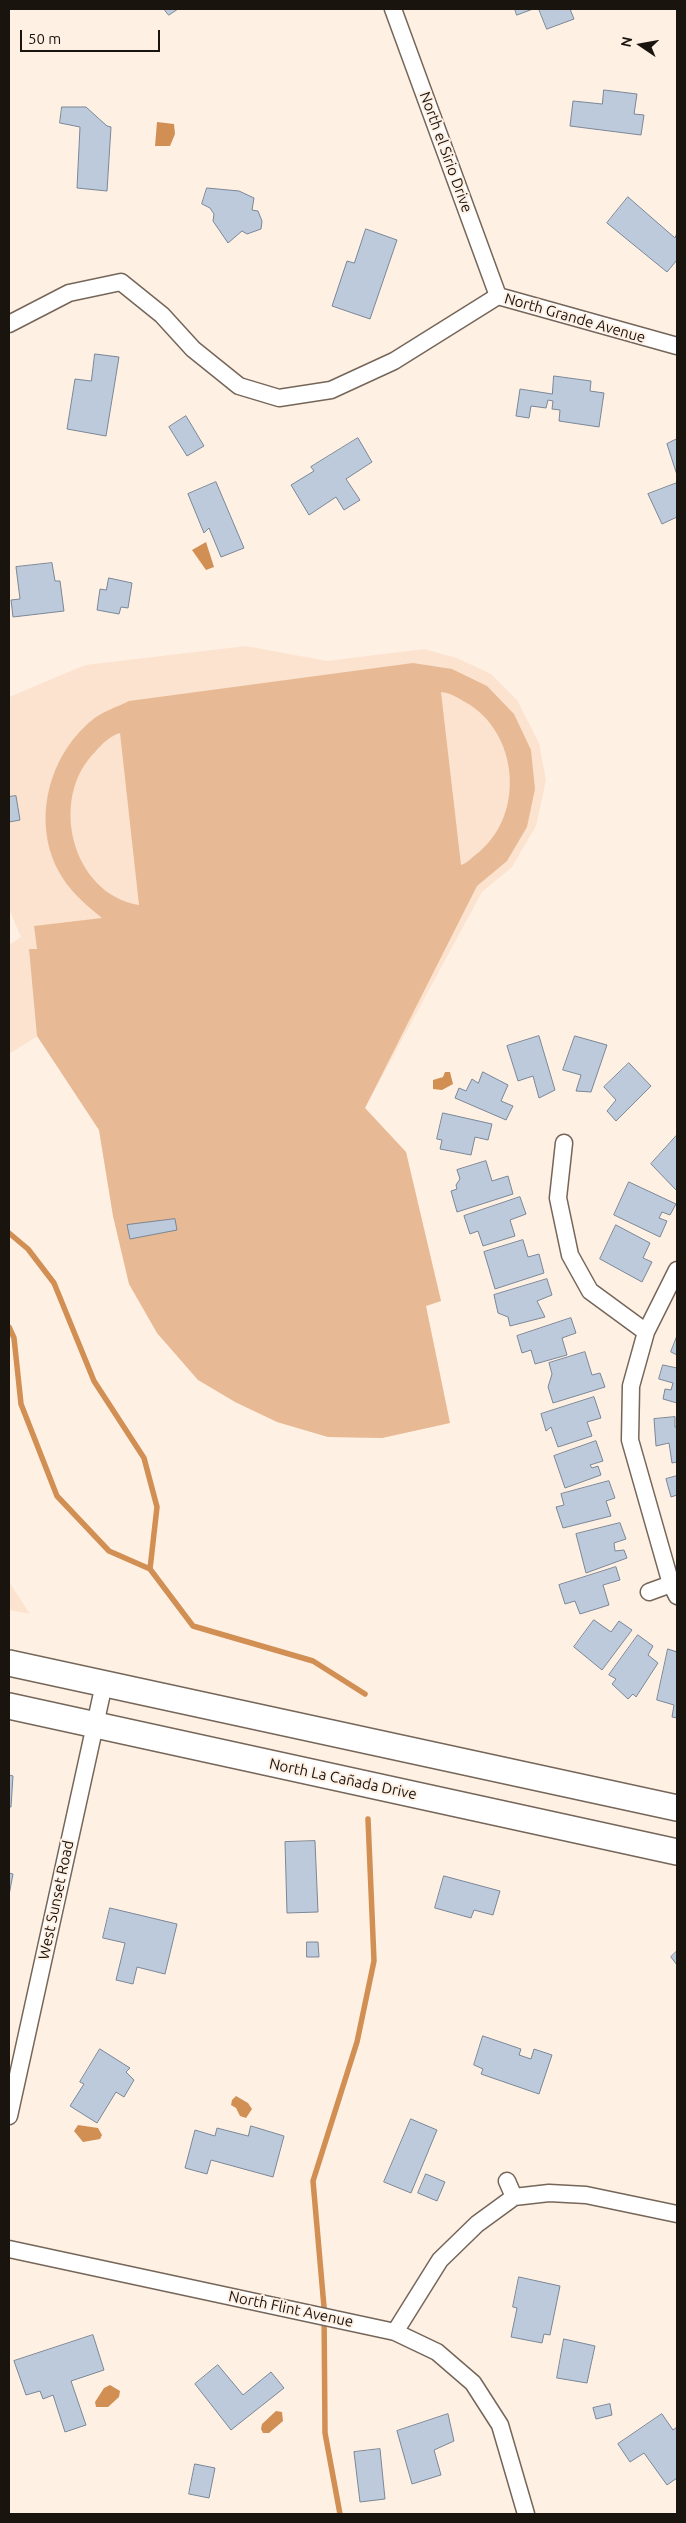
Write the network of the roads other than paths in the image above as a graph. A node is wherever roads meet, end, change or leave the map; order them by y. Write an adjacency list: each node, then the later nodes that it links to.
1 (393, 9): 2 (street, North el Sirio Drive)
2 (498, 296): 3 (street, North Grande Avenue); 4 (street, North Grande Avenue)
3 (9, 324)
4 (677, 346)
5 (564, 1143): 7 (street)
6 (677, 1270): 7 (street)
7 (646, 1332): 8 (street)
8 (674, 1590): 9 (street)
9 (649, 1592)
10 (9, 1663): 11 (main road)
11 (104, 1684): 13 (street, West Sunset Road); 14 (main road)
12 (9, 1706): 13 (main road, North La Cañada Drive)
13 (94, 1725): 15 (main road, North La Cañada Drive); 16 (street, West Sunset Road)
14 (677, 1808)
15 (677, 1852)
16 (9, 2116)
17 (507, 2181): 18 (street)
18 (514, 2197): 19 (street); 21 (street)
19 (677, 2214)
20 (9, 2250): 21 (street, North Flint Avenue)
21 (395, 2332): 22 (street, North Flint Avenue)
22 (526, 2514)

